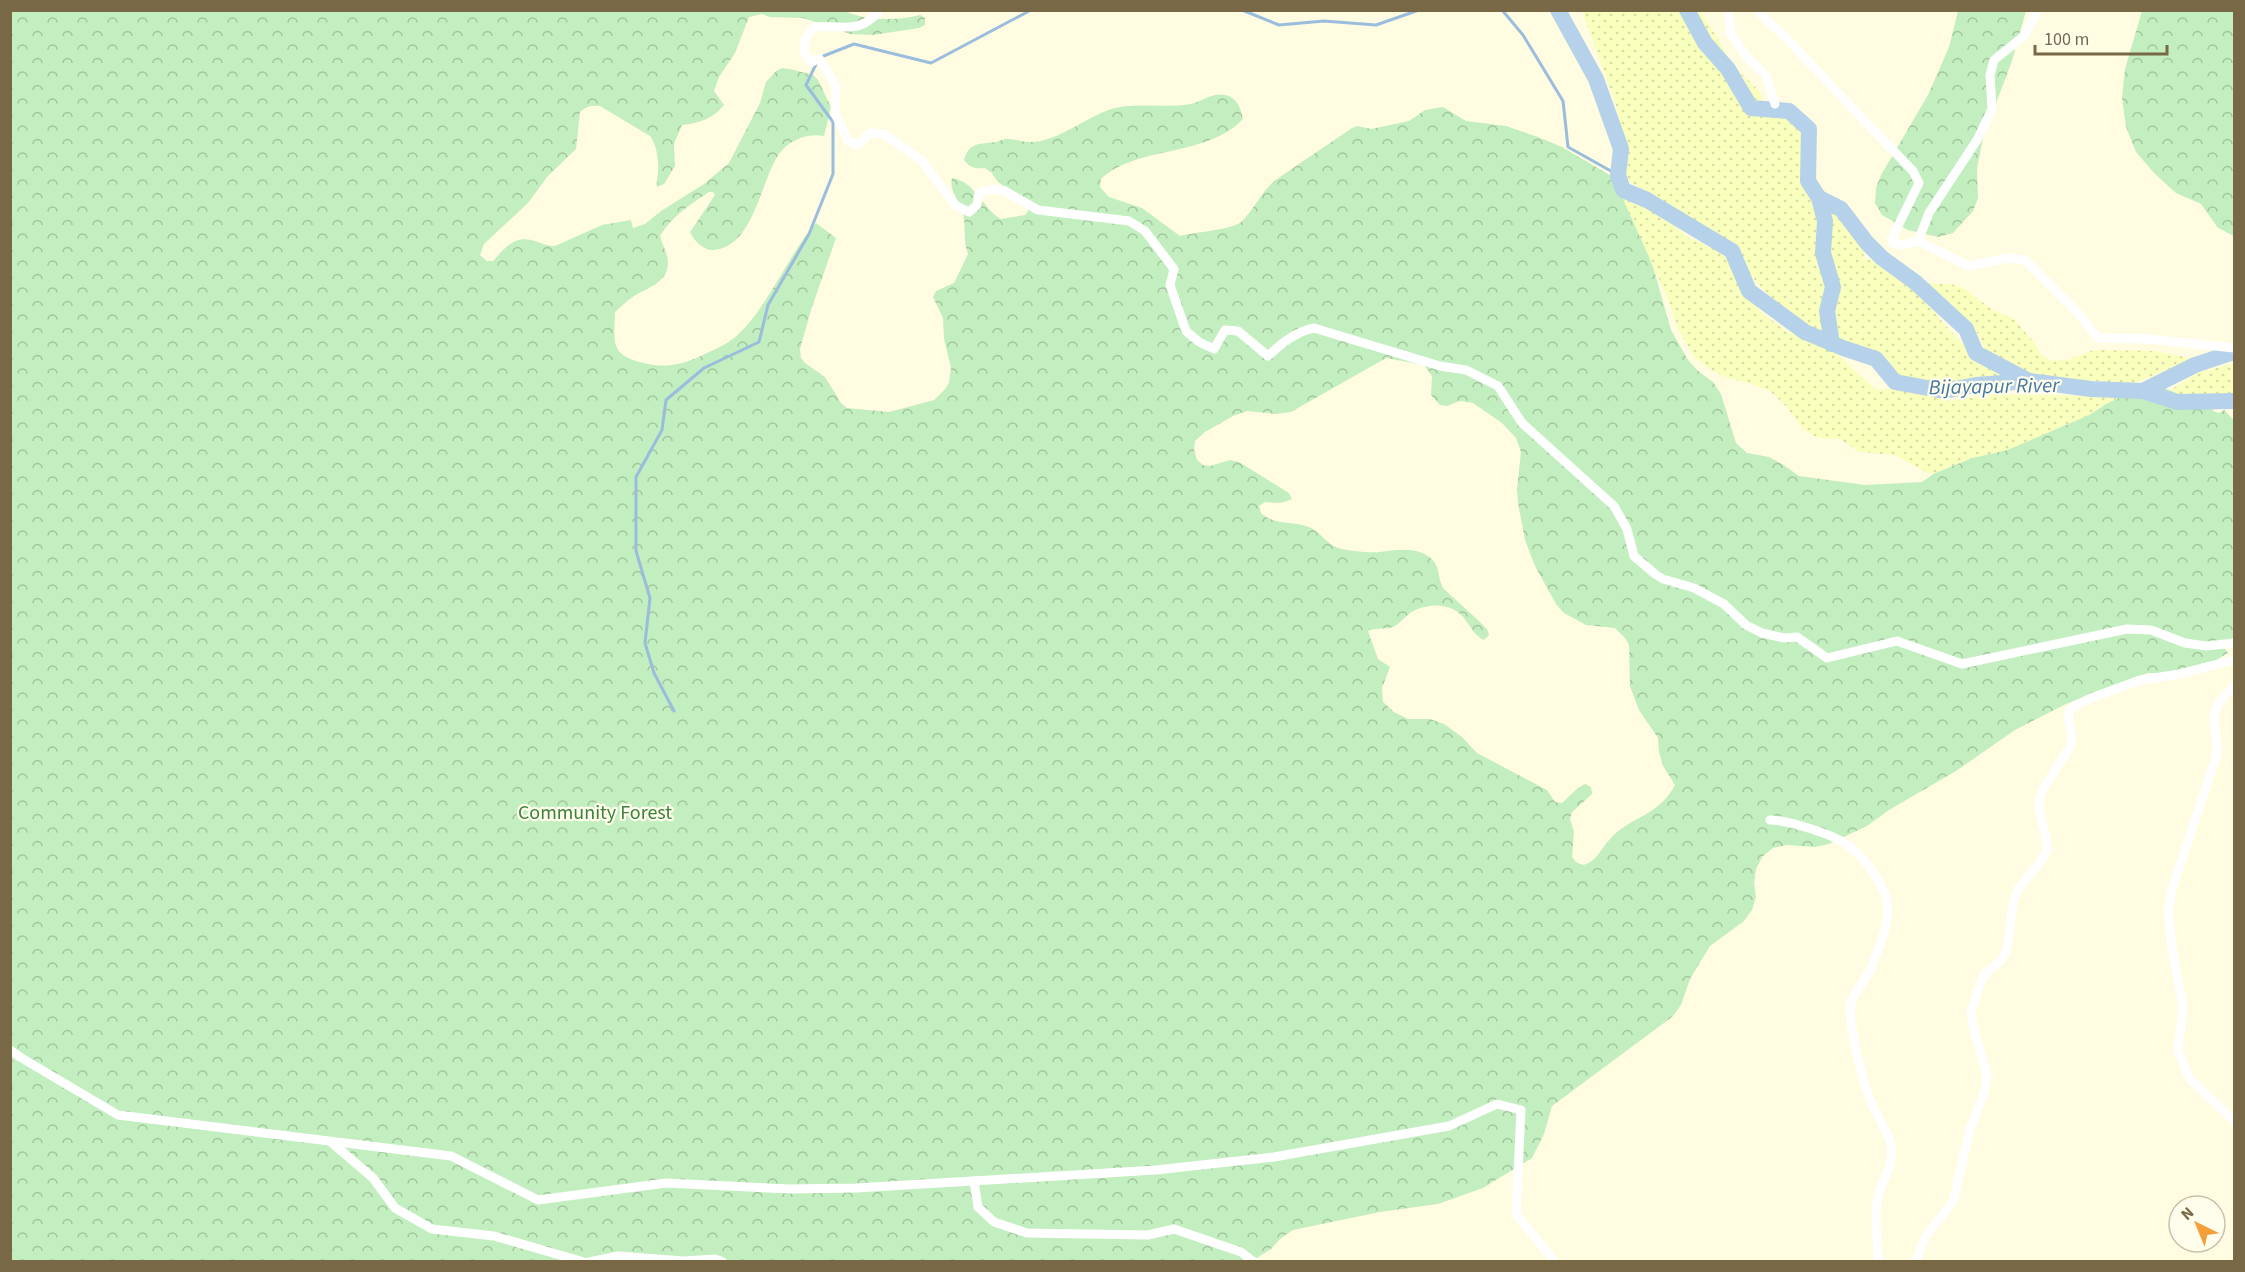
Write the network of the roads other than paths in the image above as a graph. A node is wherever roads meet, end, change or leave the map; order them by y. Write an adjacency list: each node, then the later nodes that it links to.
1 (880, 10): 8 (street)
2 (1728, 10): 5 (street)
3 (1758, 10): 6 (street)
4 (2035, 10): 6 (street)
5 (1775, 104)
6 (1918, 241): 7 (street)
7 (2235, 348)
8 (2235, 643)
9 (2235, 660): 22 (street)
10 (2235, 687): 13 (street)
11 (1770, 820): 21 (street)
12 (10, 1050): 14 (street)
13 (2235, 1121)
14 (330, 1142): 15 (street); 16 (street)
15 (975, 1181): 19 (street); 20 (street)
16 (584, 1262)
17 (589, 1262): 18 (street)
18 (723, 1262)
19 (1254, 1262)
20 (1555, 1262)
21 (1878, 1262)
22 (1916, 1262)

